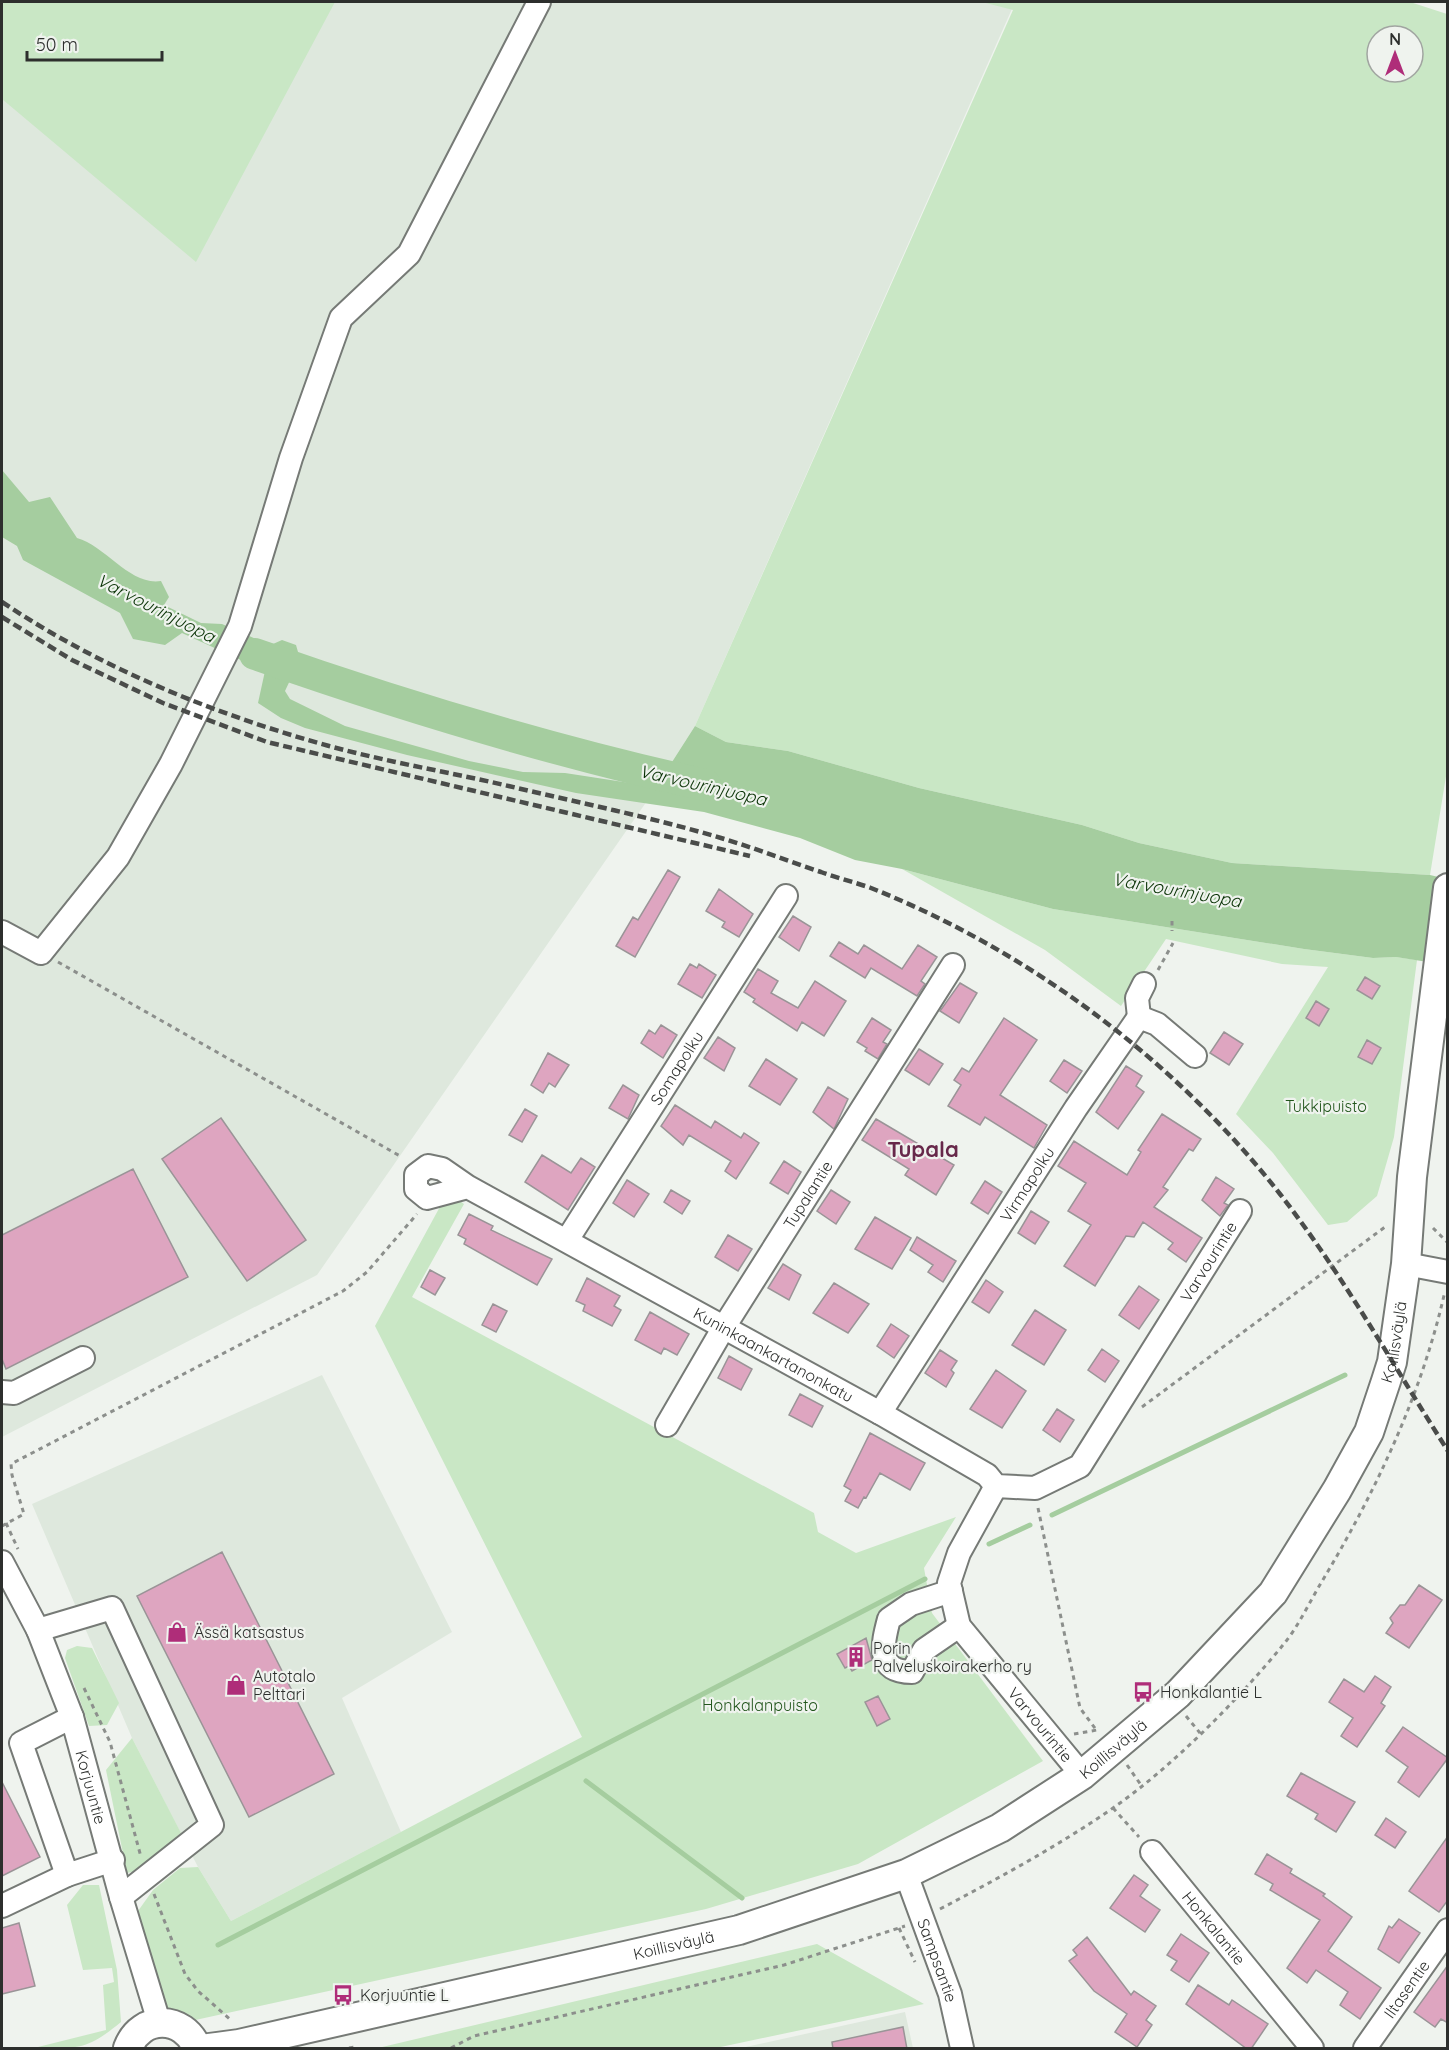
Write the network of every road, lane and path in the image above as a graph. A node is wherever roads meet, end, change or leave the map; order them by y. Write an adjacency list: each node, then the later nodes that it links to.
1 (540, 2): 8 (street)
2 (1448, 888): 17 (main road, Koillisväylä)
3 (786, 896): 18 (street, Somapolku)
4 (1172, 921): 6 (path)
5 (2, 932): 8 (street)
6 (1172, 932)
7 (1173, 942): 10 (path)
8 (41, 953): 13 (path)
9 (953, 965): 22 (street, Tupalantie)
10 (1144, 984): 11 (street)
11 (1139, 1017): 12 (street); 26 (street, Virmapolku)
12 (1195, 1056)
13 (400, 1156)
14 (468, 1187): 15 (street); 15 (street, Kuninkaankartanonkatu); 18 (street, Kuninkaankartanonkatu)
15 (427, 1198): 30 (path)
16 (1240, 1211): 29 (street, Varvourintie)
17 (1409, 1224): 19 (main road, Koillisväylä); 25 (path)
18 (567, 1240): 22 (street, Kuninkaankartanonkatu)
19 (1406, 1264): 20 (street); 39 (main road, Koillisväylä)
20 (1448, 1272)
21 (1448, 1281): 38 (path)
22 (724, 1327): 26 (street, Kuninkaankartanonkatu); 27 (street, Tupalantie)
23 (83, 1358): 24 (street)
24 (2, 1392)
25 (1135, 1412)
26 (880, 1413): 28 (street, Kuninkaankartanonkatu)
27 (667, 1425)
28 (996, 1486): 29 (street); 32 (street, Varvourintie)
29 (1035, 1488): 39 (path)
30 (4, 1525): 31 (path)
31 (11, 1558): 34 (street, Korjuuntie)
32 (951, 1591): 33 (street, Varvourintie); 33 (street)
33 (959, 1626): 40 (street, Varvourintie)
34 (38, 1630): 37 (street, Korjuuntie); 48 (street)
35 (80, 1678): 48 (path)
36 (1192, 1708): 38 (path)
37 (72, 1717): 45 (street, Korjuuntie); 47 (street)
38 (1200, 1733): 42 (path)
39 (1105, 1735): 40 (path); 41 (main road, Koillisväylä); 42 (path)
40 (1052, 1737): 41 (street, Varvourintie)
41 (1082, 1775): 46 (main road, Koillisväylä)
42 (1141, 1785): 43 (path)
43 (1113, 1808): 44 (path); 51 (path)
44 (1152, 1852): 64 (street, Honkalantie)
45 (113, 1860): 47 (street); 49 (street, Korjuuntie)
46 (906, 1874): 51 (street, Sampsantie); 56 (main road, Koillisväylä)
47 (67, 1875): 50 (street)
48 (147, 1879): 49 (street); 56 (path)
49 (121, 1897): 55 (street, Korjuuntie)
50 (2, 1906)
51 (923, 1918): 52 (path); 63 (street, Sampsantie)
52 (899, 1928): 54 (path); 62 (path)
53 (1448, 1930): 65 (street, Iltasentie)
54 (917, 1967)
55 (159, 2022): 58 (main road); 59 (main road)
56 (239, 2044): 60 (main road, Koillisväylä)
57 (355, 2047): 61 (path)
58 (128, 2049)
59 (197, 2049)
60 (209, 2049)
61 (349, 2049)
62 (452, 2049)
63 (963, 2049)
64 (1312, 2049)
65 (1365, 2049)

